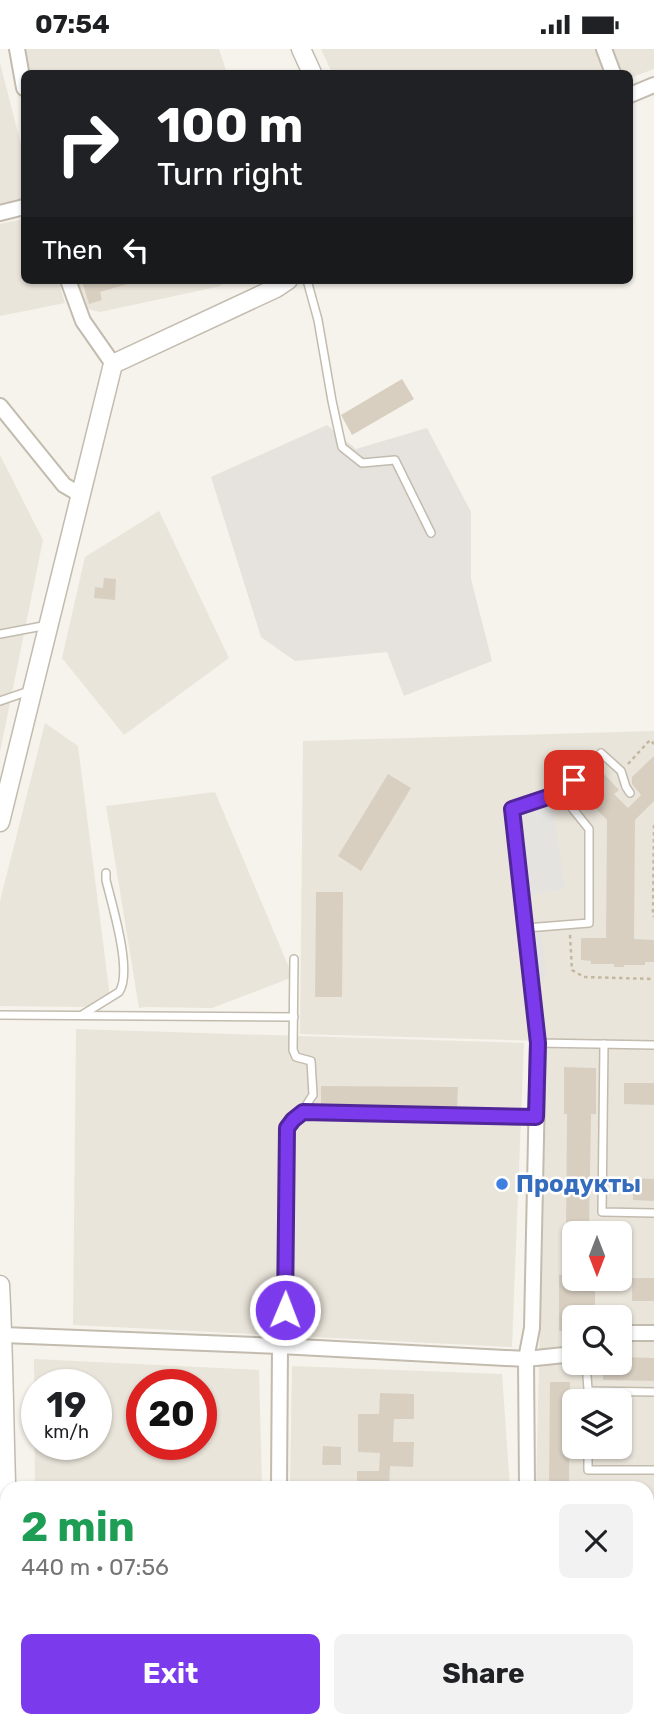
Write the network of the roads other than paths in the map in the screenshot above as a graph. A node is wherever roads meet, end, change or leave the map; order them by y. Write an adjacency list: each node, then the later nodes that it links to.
1 (17, 49): 6 (street)
2 (301, 49): 4 (street)
3 (604, 49): 5 (street)
4 (311, 70)
5 (612, 70)
6 (21, 71)
7 (654, 85): 8 (street)
8 (633, 94)
9 (21, 208): 10 (street)
10 (0, 213)
11 (69, 284): 14 (street)
12 (282, 284): 14 (street)
13 (308, 284): 17 (lane)
14 (113, 364): 16 (street)
15 (0, 406): 16 (street)
16 (81, 495): 18 (street)
17 (430, 533)
18 (48, 625): 19 (lane); 20 (street)
19 (0, 633)
20 (33, 689): 21 (lane); 24 (street)
21 (0, 701)
22 (560, 793): 23 (lane); 26 (lane); 26 (lane)
23 (630, 793)
24 (0, 822)
25 (106, 873): 29 (lane)
26 (526, 927): 31 (lane)
27 (294, 959): 30 (lane)
28 (0, 1015): 29 (lane)
29 (82, 1016): 30 (lane)
30 (294, 1017): 34 (lane)
31 (538, 1043): 32 (lane); 35 (street)
32 (604, 1044): 33 (lane); 36 (lane)
33 (654, 1045)
34 (303, 1112): 35 (lane); 41 (lane)
35 (536, 1117): 43 (street)
36 (654, 1213)
37 (0, 1285): 40 (street)
38 (632, 1333): 39 (street)
39 (654, 1333)
40 (3, 1335): 41 (street); 48 (street)
41 (279, 1346): 43 (street); 49 (street)
42 (562, 1355): 43 (street)
43 (526, 1359): 50 (street)
44 (632, 1392): 45 (lane)
45 (654, 1392)
46 (588, 1459): 47 (lane)
47 (654, 1470)
48 (6, 1481)
49 (279, 1481)
50 (527, 1481)

